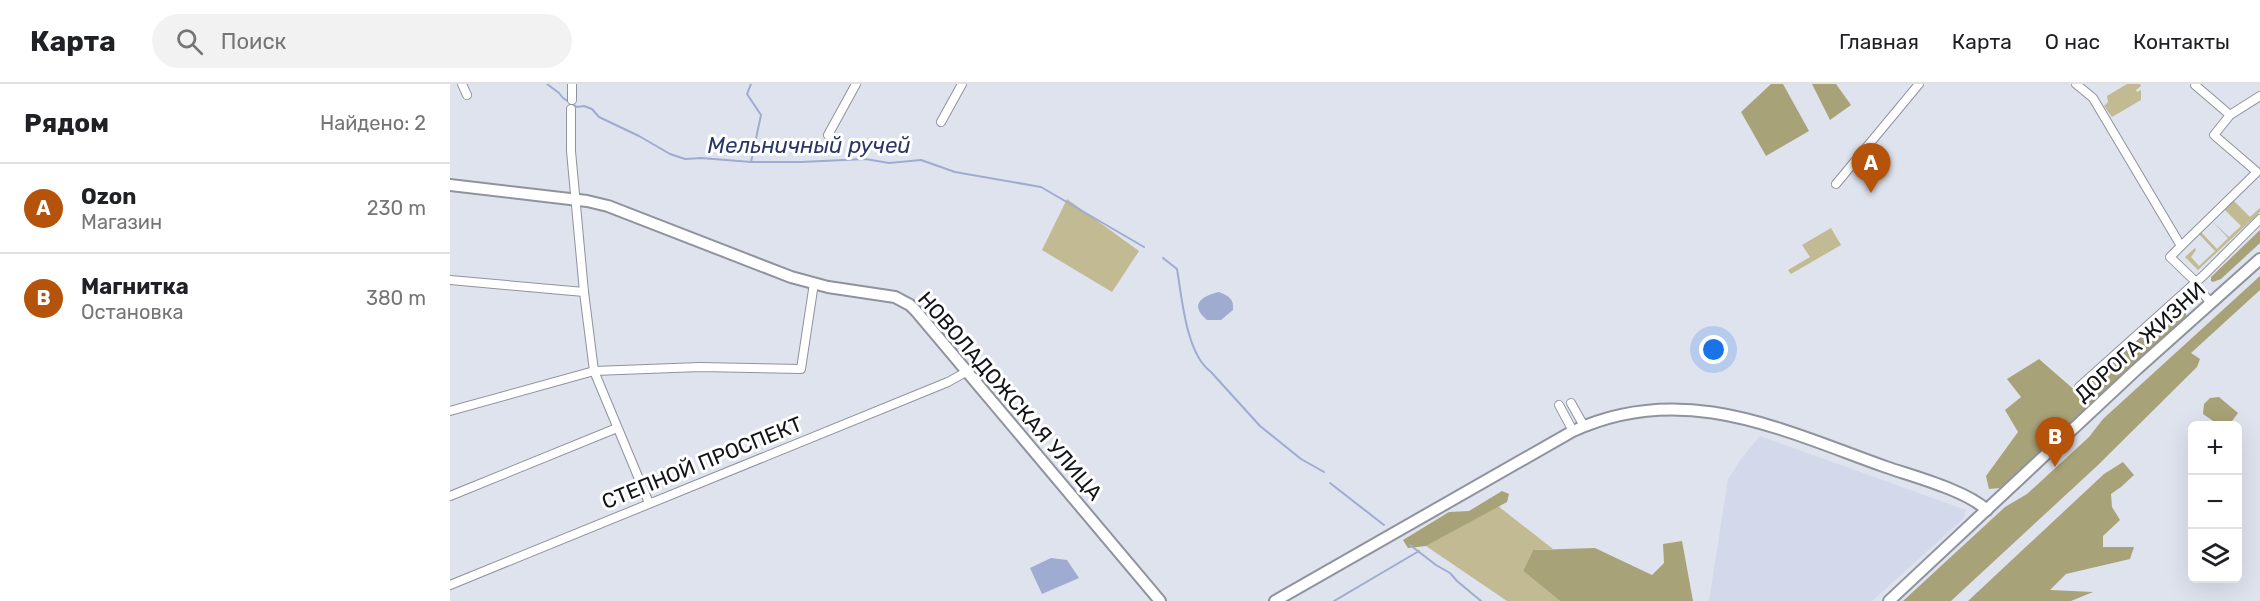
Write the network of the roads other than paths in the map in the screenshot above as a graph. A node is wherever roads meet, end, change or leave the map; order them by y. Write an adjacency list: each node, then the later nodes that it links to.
1 (462, 84): 8 (street)
2 (572, 84): 10 (street)
3 (856, 84): 14 (street)
4 (962, 84): 13 (street)
5 (1919, 84): 15 (street)
6 (2076, 84): 19 (street)
7 (2195, 85): 12 (street)
8 (467, 95)
9 (2260, 96): 12 (street)
10 (572, 100)
11 (571, 109): 17 (street)
12 (2230, 115): 19 (street)
13 (940, 122)
14 (828, 135)
15 (1836, 183)
16 (450, 185): 17 (main road, НОВОЛАДОЖСКАЯ УЛИЦА)
17 (576, 199): 23 (main road, НОВОЛАДОЖСКАЯ УЛИЦА); 24 (street)
18 (2260, 219): 22 (street)
19 (2181, 246): 22 (street)
20 (2260, 259): 25 (main road, ДОРОГА ЖИЗНИ)
21 (450, 280): 24 (street)
22 (2195, 282): 25 (street); 28 (street)
23 (814, 283): 26 (street); 27 (main road, НОВОЛАДОЖСКАЯ УЛИЦА)
24 (584, 292): 26 (street)
25 (2211, 303): 37 (main road, ДОРОГА ЖИЗНИ)
26 (594, 371): 31 (street); 33 (street)
27 (966, 372): 36 (street, СТЕПНОЙ ПРОСПЕКТ); 39 (main road, НОВОЛАДОЖСКАЯ УЛИЦА)
28 (2079, 387)
29 (1571, 403): 32 (street)
30 (1559, 405): 34 (street)
31 (450, 411)
32 (1584, 426): 34 (main road); 37 (main road)
33 (617, 428): 35 (street); 36 (street)
34 (1573, 431): 40 (main road)
35 (450, 496)
36 (649, 503): 38 (street, СТЕПНОЙ ПРОСПЕКТ)
37 (1987, 510): 41 (main road, ДОРОГА ЖИЗНИ)
38 (450, 585)
39 (1160, 601)
40 (1275, 601)
41 (1889, 601)

